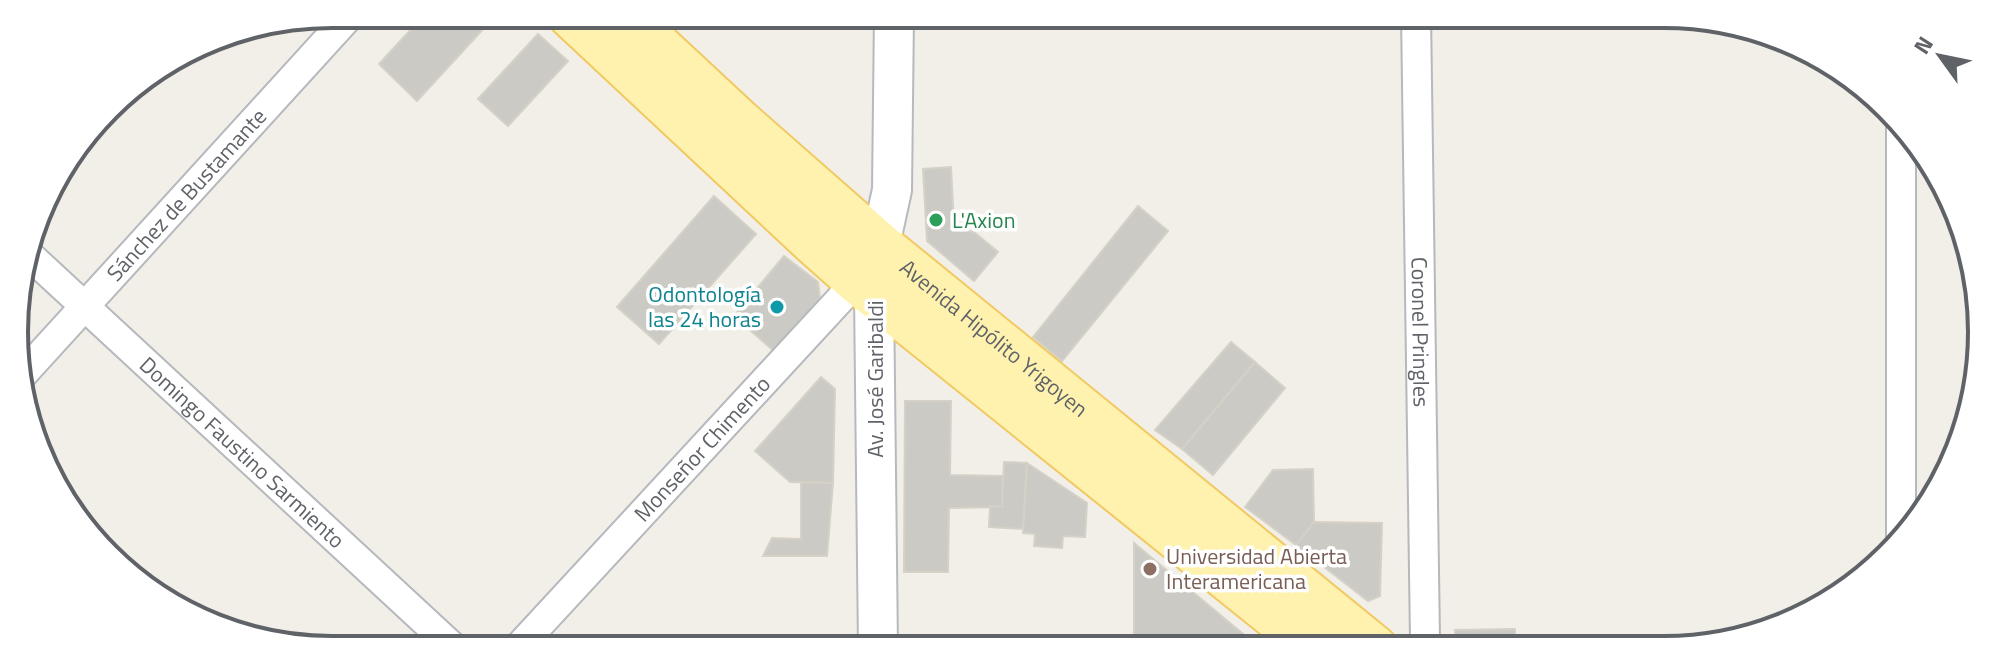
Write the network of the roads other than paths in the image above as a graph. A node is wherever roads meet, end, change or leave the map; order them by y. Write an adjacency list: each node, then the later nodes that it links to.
1 (338, 28): 10 (street, Sánchez de Bustamante)
2 (584, 28): 9 (main road, Avenida Hipólito Yrigoyen)
3 (639, 28): 7 (main road, Avenida Hipólito Yrigoyen)
4 (894, 28): 7 (main road, Av. José Garibaldi)
5 (1416, 28): 18 (street, Coronel Pringles)
6 (1901, 142): 12 (street)
7 (880, 245): 9 (main road, Av. José Garibaldi); 17 (main road, Avenida Hipólito Yrigoyen)
8 (36, 262): 10 (street, Domingo Faustino Sarmiento)
9 (866, 287): 14 (street, Monseñor Chimento); 15 (main road, Av. José Garibaldi); 16 (main road, Avenida Hipólito Yrigoyen)
10 (85, 307): 11 (street, Sánchez de Bustamante); 13 (street, Domingo Faustino Sarmiento)
11 (30, 366)
12 (1901, 522)
13 (441, 636)
14 (529, 636)
15 (878, 636)
16 (1299, 636)
17 (1360, 636)
18 (1425, 636)

